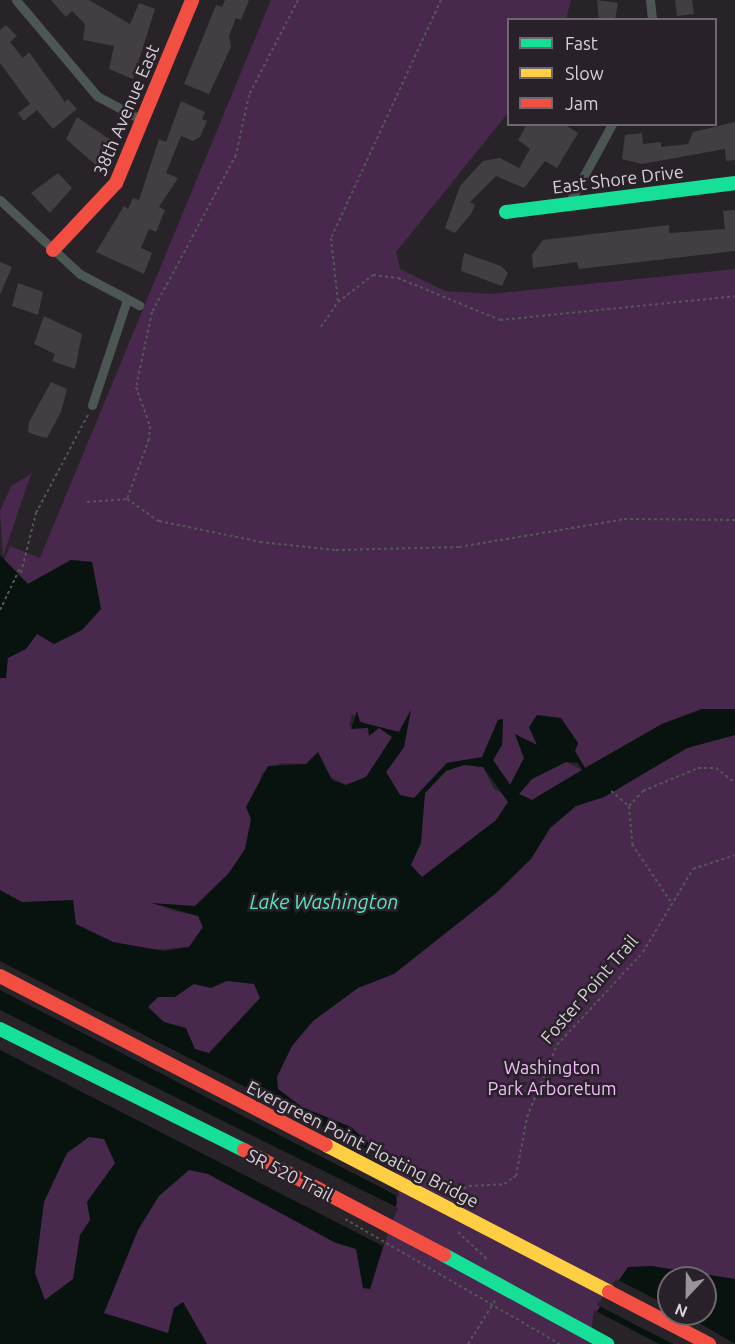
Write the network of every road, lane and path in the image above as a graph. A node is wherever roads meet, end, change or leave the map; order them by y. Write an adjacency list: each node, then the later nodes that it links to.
1 (16, 0): 7 (street)
2 (192, 0): 7 (main road, 38th Avenue East)
3 (298, 0): 20 (path)
4 (441, 0): 16 (path)
5 (650, 0): 6 (street)
6 (652, 18)
7 (142, 120): 13 (main road, 38th Avenue East)
8 (611, 126): 11 (street)
9 (735, 183): 11 (main road, East Shore Drive)
10 (0, 200): 13 (street)
11 (569, 202): 12 (main road, East Shore Drive)
12 (506, 212)
13 (53, 250): 15 (street)
14 (735, 296): 16 (path)
15 (127, 300): 17 (street); 19 (street)
16 (338, 302): 18 (path)
17 (138, 305)
18 (321, 327)
19 (92, 405): 23 (path)
20 (127, 500): 21 (path); 22 (path)
21 (87, 502)
22 (735, 520)
23 (22, 566): 24 (path); 25 (path)
24 (21, 573)
25 (0, 610)
26 (735, 783): 28 (path)
27 (611, 791): 28 (path)
28 (629, 806): 30 (path)
29 (735, 855): 30 (path, Foster Point Trail)
30 (671, 902): 33 (path, Foster Point Trail)
31 (0, 976): 41 (main road, Evergreen Point Floating Bridge)
32 (0, 1029): 40 (main road)
33 (447, 1198)
34 (343, 1217): 39 (path, SR 520 Trail)
35 (451, 1224): 36 (path)
36 (493, 1265)
37 (500, 1293): 38 (path)
38 (468, 1344)
39 (560, 1344)
40 (608, 1344)
41 (709, 1344)

